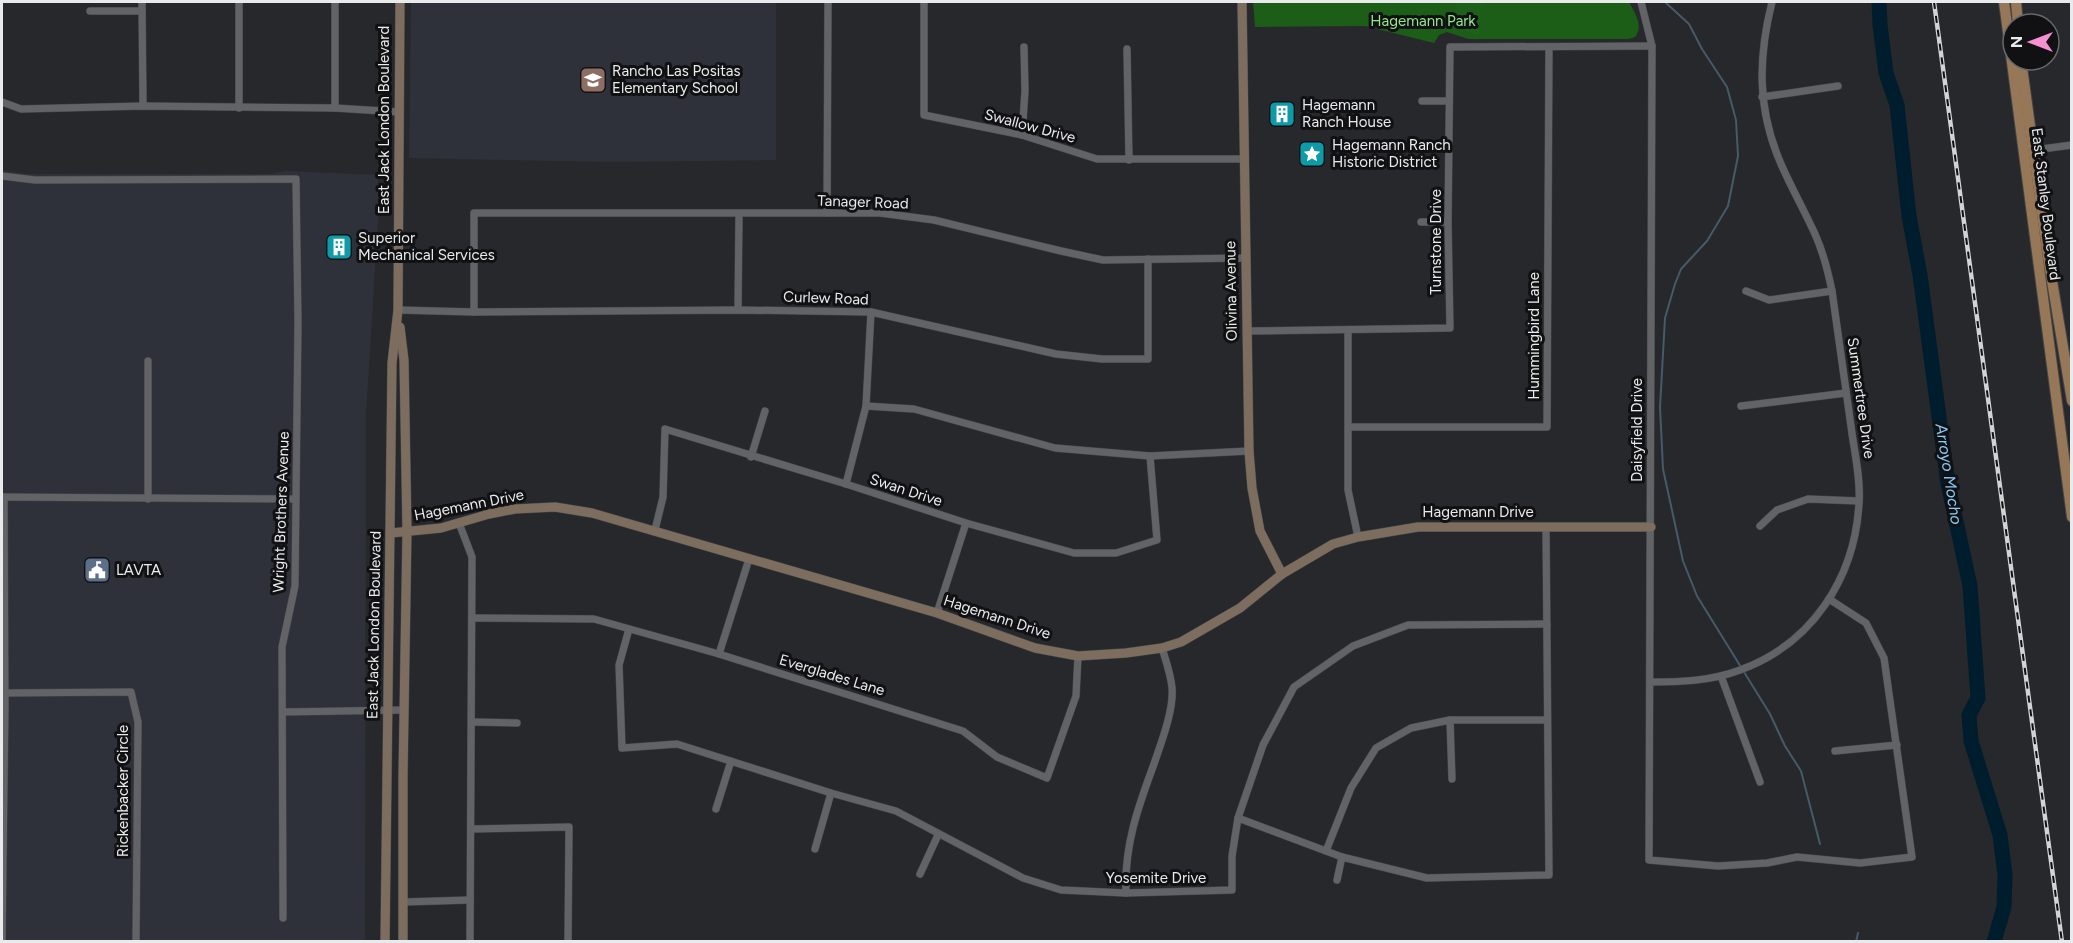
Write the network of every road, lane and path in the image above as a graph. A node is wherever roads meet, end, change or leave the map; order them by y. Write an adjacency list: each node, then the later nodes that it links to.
1 (142, 2): 12 (street)
2 (238, 2): 24 (street)
3 (336, 2): 25 (street)
4 (400, 2): 26 (street, East Jack London Boulevard)
5 (828, 2): 33 (street)
6 (924, 2): 27 (street, Swallow Drive)
7 (1242, 2): 30 (street, Olivina Avenue)
8 (1641, 2): 13 (street, Daisyfield Drive)
9 (1772, 2): 19 (street, Summertree Drive)
10 (2004, 2): 62 (main road, East Stanley Boulevard)
11 (90, 11): 12 (street)
12 (142, 11): 23 (street)
13 (1652, 46): 15 (street, Turnstone Drive); 67 (street, Daisyfield Drive)
14 (1024, 47): 27 (street)
15 (1550, 47): 21 (street, Turnstone Drive); 53 (street, Hummingbird Lane)
16 (1127, 49): 31 (street)
17 (2023, 72): 29 (main road, East Stanley Boulevard)
18 (1838, 86): 19 (street)
19 (1762, 97): 40 (street, Summertree Drive)
20 (1422, 101): 21 (street)
21 (1449, 101): 36 (street, Turnstone Drive)
22 (2, 102): 23 (street)
23 (143, 106): 24 (street)
24 (239, 108): 25 (street)
25 (335, 108): 26 (street)
26 (399, 112): 41 (street, East Jack London Boulevard)
27 (1022, 135): 31 (street, Swallow Drive)
28 (2072, 144): 29 (street)
29 (2034, 150): 49 (main road, East Stanley Boulevard)
30 (1243, 159): 31 (street, Swallow Drive); 37 (street, Olivina Avenue)
31 (1129, 160)
32 (2, 176): 60 (street, Wright Brothers Avenue)
33 (827, 213): 34 (street, Tanager Road); 38 (street, Tanager Road)
34 (739, 214): 42 (street); 43 (street, Tanager Road)
35 (1421, 222): 36 (street)
36 (1449, 222): 45 (street, Turnstone Drive)
37 (1246, 258): 38 (street, Tanager Road); 46 (street, Olivina Avenue)
38 (1148, 259): 44 (street, Curlew Road)
39 (1746, 291): 40 (street)
40 (1832, 291): 48 (street, Summertree Drive)
41 (398, 310): 43 (street, Curlew Road); 69 (street, East Jack London Boulevard); 70 (street, East Jack London Boulevard)
42 (738, 310): 43 (street, Curlew Road); 44 (street, Curlew Road)
43 (474, 312)
44 (871, 312): 50 (street)
45 (1348, 330): 46 (street, Turnstone Drive); 53 (street)
46 (1247, 331): 54 (street, Olivina Avenue)
47 (148, 361): 59 (street)
48 (1846, 393): 51 (street); 61 (street, Summertree Drive)
49 (2072, 401)
50 (866, 406): 56 (street); 57 (street)
51 (1741, 406)
52 (765, 411): 55 (street)
53 (1349, 427): 71 (street)
54 (1249, 451): 56 (street); 73 (street, Olivina Avenue)
55 (751, 456): 57 (street, Swan Drive); 68 (street, Swan Drive)
56 (1150, 456): 64 (street, Swan Drive)
57 (846, 484): 64 (street, Swan Drive)
58 (3, 497): 59 (street); 84 (street)
59 (148, 499): 60 (street)
60 (297, 499): 87 (street, Wright Brothers Avenue)
61 (1859, 501): 65 (street); 74 (street, Summertree Drive)
62 (2072, 517)
63 (459, 523): 68 (street, Hagemann Drive); 69 (street, Hagemann Drive); 76 (street)
64 (966, 523): 75 (street)
65 (1760, 526)
66 (1546, 527): 67 (street, Hagemann Drive); 71 (street, Hagemann Drive); 77 (street)
67 (1651, 527): 83 (street, Daisyfield Drive)
68 (655, 530): 72 (street, Hagemann Drive)
69 (406, 531): 70 (street, Hagemann Drive); 86 (street, East Jack London Boulevard)
70 (391, 532): 85 (street, East Jack London Boulevard)
71 (1358, 537): 73 (street, Hagemann Drive)
72 (749, 559): 75 (street, Hagemann Drive); 80 (street)
73 (1282, 574): 79 (street, Hagemann Drive)
74 (1829, 599): 82 (street, Summertree Drive); 92 (street)
75 (937, 613): 81 (street, Hagemann Drive)
76 (472, 618): 78 (street, Everglades Lane); 90 (street)
77 (1547, 624): 89 (street); 99 (street, Yosemite Drive)
78 (629, 629): 80 (street, Everglades Lane); 94 (street, Yosemite Drive)
79 (1162, 648): 81 (street, Hagemann Drive); 107 (street)
80 (719, 654): 81 (street, Everglades Lane)
81 (1078, 656)
82 (1721, 676): 83 (street, Summertree Drive); 96 (street)
83 (1650, 682): 92 (street, Daisyfield Drive)
84 (5, 693): 111 (street); 112 (street, Rickenbacker Circle)
85 (388, 710): 86 (street); 87 (street); 113 (street, East Jack London Boulevard)
86 (404, 710): 109 (street, East Jack London Boulevard)
87 (284, 712): 110 (street, Wright Brothers Avenue)
88 (1450, 720): 89 (street); 95 (street); 103 (street)
89 (1547, 720): 104 (street)
90 (472, 722): 91 (street); 100 (street)
91 (517, 723)
92 (1897, 745): 93 (street)
93 (1835, 751)
94 (731, 761): 97 (street, Yosemite Drive); 98 (street)
95 (1452, 779)
96 (1760, 782)
97 (831, 793): 101 (street, Yosemite Drive); 102 (street)
98 (716, 809)
99 (1238, 818): 103 (street); 107 (street, Yosemite Drive)
100 (472, 829): 108 (street); 116 (street)
101 (938, 835): 105 (street); 107 (street, Yosemite Drive)
102 (815, 849)
103 (1326, 851): 104 (street)
104 (1342, 857): 106 (street)
105 (920, 874)
106 (1337, 880)
107 (1126, 893)
108 (470, 900): 109 (street); 115 (street)
109 (404, 902): 114 (street, East Jack London Boulevard)
110 (284, 918)
111 (2, 942)
112 (136, 942)
113 (385, 942)
114 (403, 942)
115 (470, 942)
116 (568, 942)

